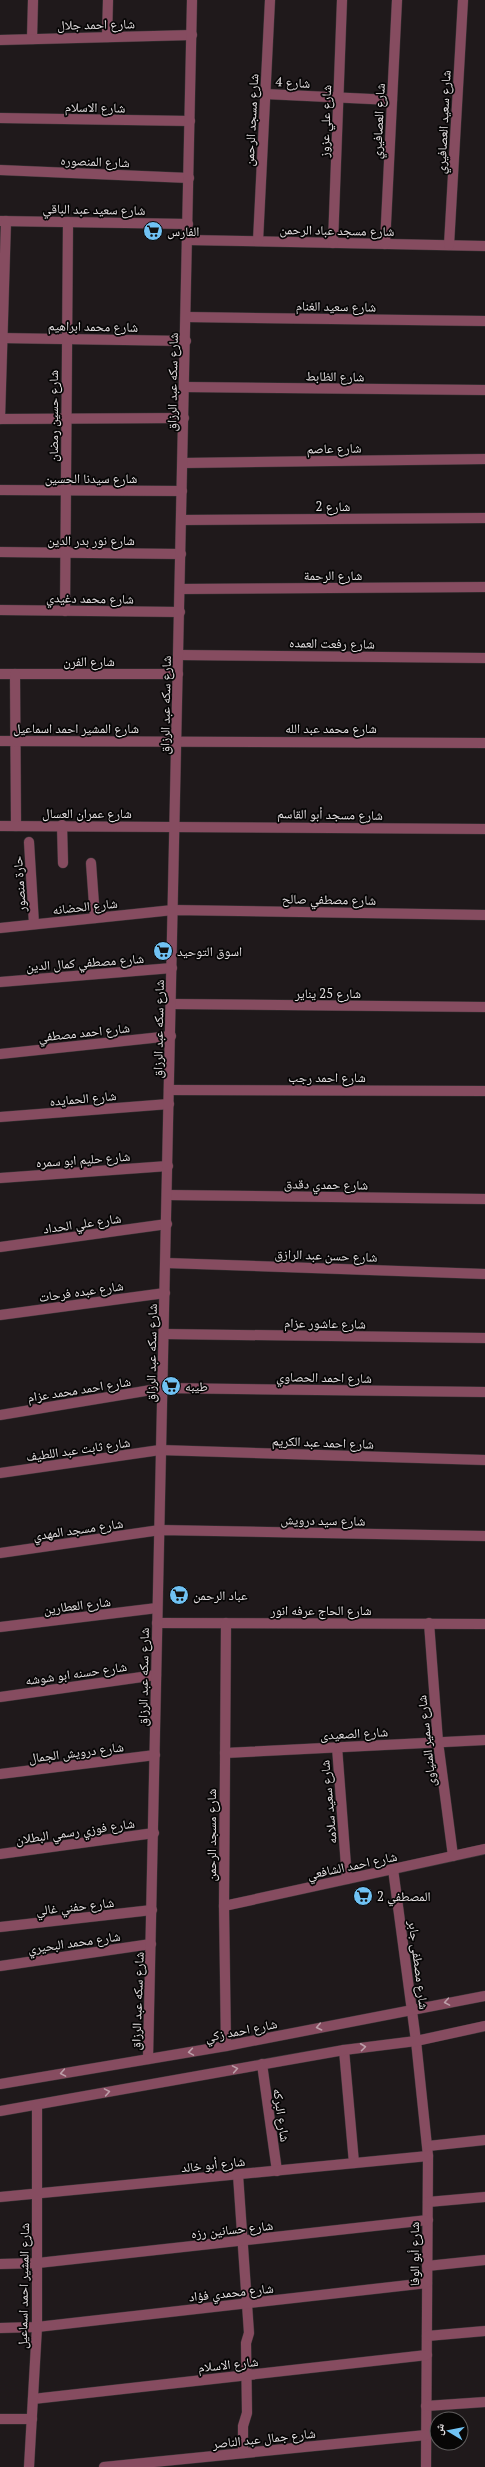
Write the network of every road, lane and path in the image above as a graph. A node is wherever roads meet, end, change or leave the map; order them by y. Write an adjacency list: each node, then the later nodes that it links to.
1 (33, 0): 10 (street)
2 (108, 0): 9 (street)
3 (192, 0): 8 (street, شارع سكه عبد الرزاق)
4 (270, 0): 12 (street, شارع مسجد الرحمن)
5 (342, 0): 13 (street, شارع علي عزوز)
6 (397, 0): 14 (street, شارع العصافيري)
7 (462, 0): 26 (street, شارع سعيد العصافيري)
8 (192, 35): 9 (street, شارع احمد جلال); 16 (street, شارع سكه عبد الرزاق)
9 (108, 37): 10 (street, شارع احمد جلال)
10 (32, 38): 11 (street, شارع احمد جلال)
11 (0, 40)
12 (265, 94): 13 (street, شارع 4); 23 (street, شارع مسجد الرحمن)
13 (339, 97): 14 (street, شارع 4); 24 (street, شارع علي عزوز)
14 (392, 100): 25 (street, شارع العصافيري)
15 (0, 118): 16 (street, شارع الاسلام)
16 (190, 121): 18 (street, شارع سكه عبد الرزاق)
17 (0, 170): 18 (street, شارع المنصوره)
18 (189, 178): 21 (street, شارع سكه عبد الرزاق)
19 (3, 221): 20 (street, شارع سعيد عبد الباقي); 30 (street)
20 (68, 222): 21 (street, شارع سعيد عبد الباقي); 31 (street, شارع حسين رمضان)
21 (188, 224): 22 (street, شارع سكه عبد الرزاق)
22 (188, 240): 23 (street, شارع مسجد عباد الرحمن); 28 (street, شارع سكه عبد الرزاق)
23 (258, 241): 24 (street, شارع مسجد عباد الرحمن)
24 (334, 243): 25 (street, شارع مسجد عباد الرحمن)
25 (385, 244): 26 (street, شارع مسجد عباد الرحمن)
26 (449, 245): 27 (street, شارع مسجد عباد الرحمن)
27 (485, 246)
28 (186, 317): 29 (street, شارع سعيد الغنام); 32 (street, شارع سكه عبد الرزاق)
29 (485, 321)
30 (2, 338): 31 (street, شارع محمد ابراهيم); 36 (street)
31 (67, 339): 32 (street, شارع محمد ابراهيم); 37 (street, شارع حسين رمضان)
32 (186, 341): 33 (street, شارع سكه عبد الرزاق)
33 (184, 387): 34 (street, شارع الظابط); 35 (street, شارع سكه عبد الرزاق)
34 (485, 390)
35 (184, 418): 37 (street); 39 (street, شارع سكه عبد الرزاق)
36 (0, 419): 37 (street)
37 (66, 419): 41 (street, شارع حسين رمضان)
38 (485, 458): 39 (street, شارع عاصم)
39 (183, 463): 42 (street, شارع سكه عبد الرزاق)
40 (0, 490): 41 (street, شارع سيدنا الحسين)
41 (66, 490): 42 (street, شارع سيدنا الحسين); 46 (street, شارع حسين رمضان)
42 (182, 491): 44 (street, شارع سكه عبد الرزاق)
43 (485, 518): 44 (street, شارع 2)
44 (182, 520): 47 (street, شارع سكه عبد الرزاق)
45 (0, 552): 46 (street, شارع نور بدر الدين)
46 (65, 552): 47 (street, شارع نور بدر الدين); 51 (street, شارع حسين رمضان)
47 (181, 554): 49 (street, شارع سكه عبد الرزاق)
48 (485, 587): 49 (street, شارع الرحمة)
49 (180, 589): 52 (street, شارع سكه عبد الرزاق)
50 (0, 610): 51 (street, شارع محمد دغيدي)
51 (65, 611): 52 (street, شارع محمد دغيدي)
52 (180, 612): 53 (street, شارع سكه عبد الرزاق)
53 (179, 655): 54 (street, شارع رفعت العمده); 57 (street, شارع سكه عبد الرزاق)
54 (485, 658)
55 (0, 674): 56 (street, شارع الفرن)
56 (15, 674): 57 (street, شارع الفرن); 60 (street)
57 (178, 674): 58 (street, شارع سكه عبد الرزاق)
58 (177, 740): 60 (street, شارع المشير احمد اسماعيل); 61 (street, شارع محمد عبد الله); 65 (street, شارع سكه عبد الرزاق)
59 (0, 741): 60 (street, شارع المشير احمد اسماعيل)
60 (16, 741): 63 (street)
61 (485, 743)
62 (0, 826): 63 (street, شارع عمران العسال)
63 (16, 826): 64 (street, شارع عمران العسال)
64 (62, 826): 65 (street, شارع عمران العسال); 68 (street)
65 (174, 826): 66 (street, شارع مسجد أبو القاسم); 70 (street, شارع سكه عبد الرزاق)
66 (485, 829)
67 (29, 842): 73 (street, حارة منصور)
68 (63, 863)
69 (90, 863): 72 (street)
70 (173, 910): 71 (street, شارع مصطفي صالح); 72 (street, شارع الحضانه); 75 (street, شارع سكه عبد الرزاق)
71 (485, 914)
72 (95, 918): 73 (street, شارع الحضانه)
73 (34, 924): 74 (street, شارع الحضانه)
74 (0, 928)
75 (172, 968): 76 (street, شارع مصطفي كمال الدين); 77 (street, شارع سكه عبد الرزاق)
76 (0, 982)
77 (171, 1004): 78 (street, شارع 25 يناير); 79 (street, شارع سكه عبد الرزاق)
78 (485, 1007)
79 (171, 1036): 80 (street, شارع احمد مصطفي); 81 (street, شارع سكه عبد الرزاق)
80 (0, 1054)
81 (170, 1090): 82 (street, شارع احمد رجب); 83 (street, شارع سكه عبد الرزاق)
82 (485, 1091)
83 (169, 1104): 84 (street, شارع الحمايده); 85 (street, شارع سكه عبد الرزاق)
84 (0, 1117)
85 (168, 1166): 86 (street, شارع حليم ابو سمره); 87 (street, شارع سكه عبد الرزاق)
86 (0, 1178)
87 (167, 1195): 88 (street, شارع حمدي دقدق); 89 (street, شارع سكه عبد الرزاق)
88 (485, 1199)
89 (167, 1224): 90 (street, شارع علي الحداد); 91 (street, شارع سكه عبد الرزاق)
90 (0, 1247)
91 (166, 1263): 92 (street, شارع حسن عبد الرازق); 93 (street, شارع سكه عبد الرزاق)
92 (485, 1274)
93 (165, 1293): 94 (street, شارع عبده فرحات); 95 (street, شارع سكه عبد الرزاق)
94 (0, 1316)
95 (164, 1334): 96 (street, شارع عاشور عزام); 97 (street, شارع سكه عبد الرزاق)
96 (485, 1338)
97 (163, 1388): 98 (street, شارع احمد الحصاوي); 99 (street, شارع احمد محمد عزام); 100 (street, شارع سكه عبد الرزاق)
98 (485, 1392)
99 (0, 1415)
100 (160, 1450): 101 (street, شارع احمد عبد الكريم); 102 (street, شارع ثابت عبد اللطيف); 103 (street, شارع سكه عبد الرزاق)
101 (485, 1460)
102 (0, 1473)
103 (160, 1530): 104 (street, شارع سيد درويش); 105 (street, شارع مسجد المهدي); 106 (street, شارع سكه عبد الرزاق)
104 (485, 1536)
105 (0, 1553)
106 (157, 1608): 107 (street, شارع سكه عبد الرزاق); 111 (street, شارع العطارين)
107 (157, 1623): 108 (street, شارع الحاج عرفه انور); 112 (street, شارع سكه عبد الرزاق)
108 (226, 1623): 109 (street, شارع الحاج عرفه انور); 117 (street, شارع مسجد الرحمن)
109 (429, 1623): 110 (street, شارع الحاج عرفه انور); 115 (street, شارع سمير المنياوى)
110 (485, 1624)
111 (0, 1627)
112 (156, 1675): 113 (street, شارع حسنه ابو شوشه); 118 (street, شارع سكه عبد الرزاق)
113 (0, 1696)
114 (485, 1740): 115 (street, شارع الصعيدى)
115 (438, 1742): 116 (street, شارع الصعيدى); 123 (street, شارع سمير المنياوى)
116 (337, 1747): 117 (street, شارع الصعيدى); 125 (street, شارع سعيد سلامه)
117 (225, 1752): 126 (street, شارع مسجد الرحمن)
118 (155, 1755): 119 (street, شارع درويش الجمال); 120 (street, شارع سكه عبد الرزاق)
119 (0, 1774)
120 (154, 1833): 122 (street, شارع فوزي رسمي البطلان); 127 (street, شارع سكه عبد الرزاق)
121 (485, 1849): 123 (street, شارع احمد الشافعي)
122 (0, 1854)
123 (454, 1856): 124 (street, شارع احمد الشافعي)
124 (394, 1869): 125 (street, شارع احمد الشافعي); 132 (street, شارع مصطفى جابر)
125 (347, 1879): 126 (street, شارع احمد الشافعي)
126 (224, 1906): 135 (street, شارع مسجد الرحمن)
127 (152, 1910): 128 (street, شارع حفني غالي); 129 (street, شارع سكه عبد الرزاق)
128 (0, 1927)
129 (151, 1944): 130 (street, شارع محمد البحيري); 137 (street, شارع سكه عبد الرزاق)
130 (0, 1966)
131 (485, 1996): 132 (street, شارع احمد زكي, one-way to 132)
132 (411, 2009): 134 (street, شارع مصطفى جابر); 135 (street, شارع احمد زكي, one-way to 135)
133 (485, 2026): 134 (street)
134 (416, 2041): 136 (street, one-way to 134); 143 (street, شارع أبو الوفا)
135 (226, 2046): 137 (street, شارع احمد زكي, one-way to 137)
136 (344, 2050): 138 (street); 144 (street)
137 (148, 2059): 139 (street, شارع احمد زكي, one-way to 139)
138 (262, 2064): 140 (street, one-way to 138); 145 (street, شارع البركه)
139 (0, 2084)
140 (37, 2105): 141 (street); 147 (street, شارع المشير احمد اسماعيل)
141 (0, 2111)
142 (485, 2140): 143 (street, شارع أبو خالد)
143 (428, 2151): 144 (street, شارع أبو خالد); 150 (street, شارع أبو الوفا)
144 (354, 2164): 145 (street, شارع أبو خالد)
145 (277, 2171): 146 (street, شارع أبو خالد)
146 (238, 2175): 147 (street, شارع أبو خالد); 152 (street)
147 (37, 2194): 148 (street, شارع أبو خالد); 154 (street, شارع المشير احمد اسماعيل)
148 (0, 2197)
149 (485, 2197): 150 (street)
150 (428, 2202): 151 (street, شارع أبو الوفا)
151 (428, 2220): 152 (street, شارع حسانين رزه); 156 (street, شارع أبو الوفا)
152 (242, 2240): 154 (street, شارع حسانين رزه); 158 (street)
153 (485, 2260): 156 (street)
154 (38, 2263): 155 (street, شارع حسانين رزه); 160 (street, شارع المشير احمد اسماعيل)
155 (0, 2264)
156 (428, 2266): 157 (street, شارع أبو الوفا)
157 (427, 2283): 158 (street, شارع محمدي فؤاد); 162 (street, شارع أبو الوفا)
158 (247, 2304): 160 (street, شارع محمدي فؤاد); 164 (street)
159 (0, 2328): 160 (street, شارع محمدي فؤاد)
160 (37, 2328): 165 (street, شارع المشير احمد اسماعيل)
161 (485, 2331): 162 (street)
162 (427, 2336): 163 (street, شارع أبو الوفا)
163 (427, 2355): 164 (street, شارع الاسلام); 167 (street, شارع أبو الوفا)
164 (246, 2375): 165 (street, شارع الاسلام); 171 (street)
165 (33, 2399): 169 (street, شارع المشير احمد اسماعيل)
166 (485, 2402): 167 (street)
167 (426, 2406): 170 (street, شارع أبو الوفا)
168 (0, 2419): 169 (street)
169 (32, 2419): 172 (street, شارع المشير احمد اسماعيل)
170 (426, 2435): 171 (street, شارع جمال عبد الناصر); 174 (street, شارع أبو الوفا)
171 (243, 2453): 173 (street, شارع جمال عبد الناصر)
172 (29, 2467)
173 (104, 2467)
174 (426, 2467)

